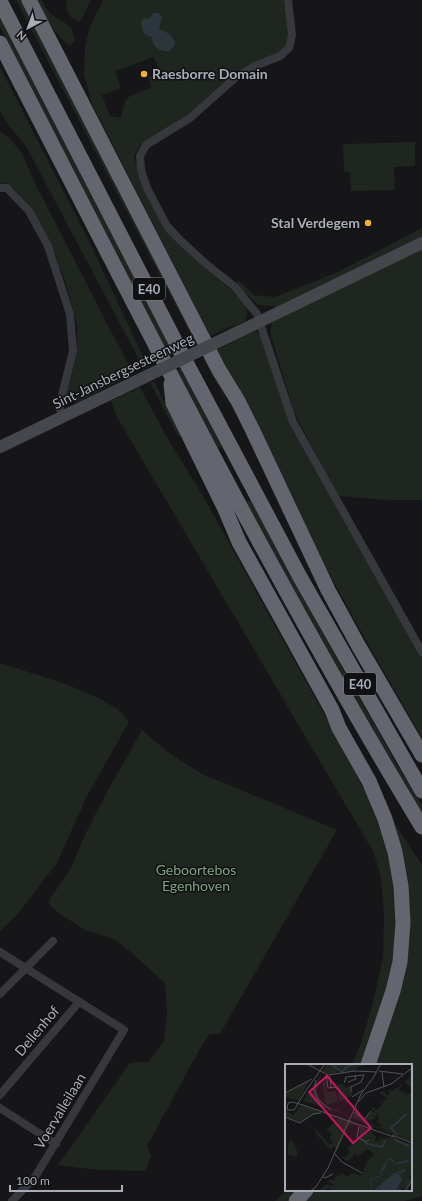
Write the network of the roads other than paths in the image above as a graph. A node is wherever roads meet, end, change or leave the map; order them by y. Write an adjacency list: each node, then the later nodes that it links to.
1 (0, 0): 12 (highway, E40)
2 (29, 0): 8 (highway)
3 (288, 0): 7 (street)
4 (0, 43): 9 (highway, E40)
5 (0, 188): 10 (street)
6 (422, 243): 7 (main road, Sint-Jansbergsesteenweg)
7 (260, 321): 11 (main road, Sint-Jansbergsesteenweg, bridge); 13 (street)
8 (219, 370): 12 (highway); 15 (highway)
9 (170, 375): 14 (highway); 16 (highway, E40)
10 (60, 410)
11 (0, 447)
12 (300, 577): 17 (highway, E40)
13 (422, 652)
14 (332, 710): 16 (highway); 24 (highway)
15 (422, 755)
16 (387, 769): 18 (highway, E40)
17 (422, 791)
18 (422, 827)
19 (53, 941): 21 (street)
20 (0, 952): 21 (street)
21 (25, 968): 22 (street); 23 (street)
22 (0, 994)
23 (79, 1002): 25 (street, Dellenhof); 27 (street, Voervalleilaan)
24 (368, 1064)
25 (0, 1095)
26 (0, 1108): 27 (street)
27 (56, 1144): 29 (street, Voervalleilaan)
28 (305, 1191): 30 (highway)
29 (12, 1201)
30 (296, 1201)

